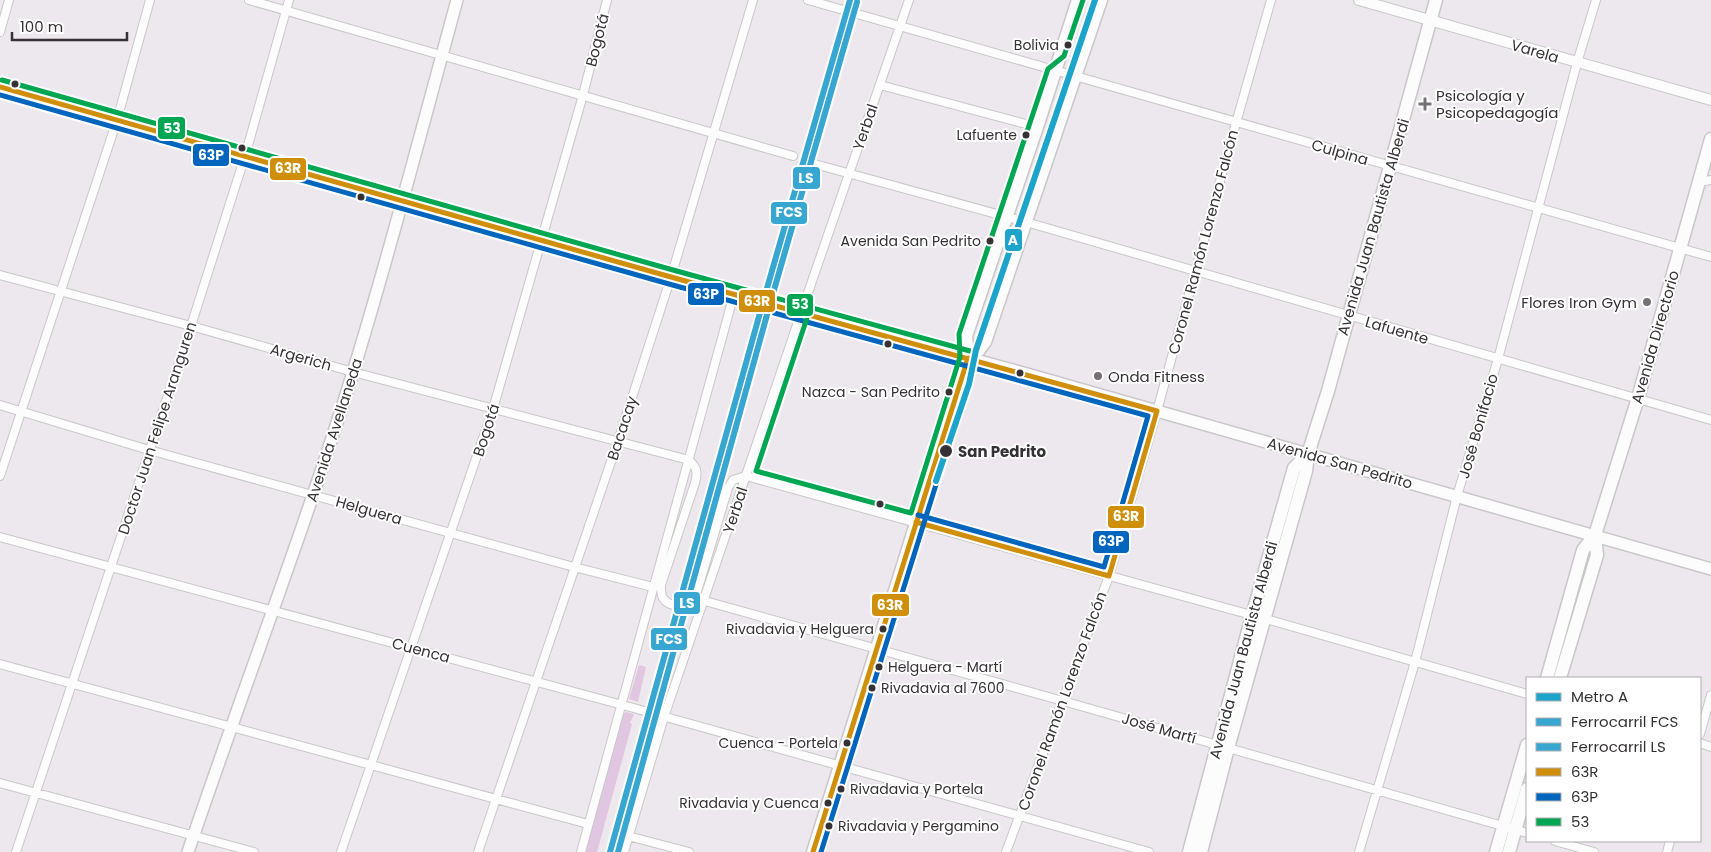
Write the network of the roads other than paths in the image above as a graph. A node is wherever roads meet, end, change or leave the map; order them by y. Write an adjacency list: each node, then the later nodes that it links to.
1 (9, 0): 19 (street)
2 (150, 0): 28 (street)
3 (249, 0): 16 (street)
4 (289, 0): 16 (street, Doctor Juan Felipe Aranguren)
5 (457, 0): 20 (main road, Avenida Avellaneda)
6 (607, 0): 26 (street, Bogotá)
7 (753, 0): 31 (street, Bacacay)
8 (808, 0): 18 (street, Culpina)
9 (909, 0): 18 (street, Yerbal)
10 (1078, 0): 22 (main road)
11 (1102, 0): 23 (main road)
12 (1271, 0): 29 (street, Coronel Ramón Lorenzo Falcón)
13 (1359, 0): 17 (street, Varela)
14 (1436, 0): 17 (main road, Avenida Juan Bautista Alberdi)
15 (1596, 0): 21 (street, José Bonifacio)
16 (286, 11): 20 (street); 33 (street, Doctor Juan Felipe Aranguren)
17 (1430, 21): 21 (street, Varela); 36 (main road, Avenida Juan Bautista Alberdi)
18 (900, 26): 22 (street, Culpina); 24 (street, Yerbal)
19 (0, 32)
20 (441, 56): 26 (street); 39 (main road, Avenida Avellaneda)
21 (1577, 63): 27 (street, Varela); 40 (street, José Bonifacio)
22 (1055, 71): 23 (street, Culpina); 30 (main road)
23 (1076, 77): 29 (street, Culpina); 42 (main road)
24 (880, 85): 30 (street); 37 (street, Yerbal)
25 (0, 87): 28 (main road, Avenida San Pedrito)
26 (583, 95): 31 (street); 43 (street, Bogotá)
27 (1711, 100)
28 (117, 120): 33 (main road, Avenida San Pedrito); 49 (street)
29 (1236, 123): 36 (street, Culpina); 46 (street, Coronel Ramón Lorenzo Falcón)
30 (1037, 127): 41 (main road)
31 (713, 134): 34 (street); 48 (street, Bacacay)
32 (1711, 139): 38 (main road, Avenida Directorio)
33 (245, 156): 39 (main road, Avenida San Pedrito); 53 (street, Doctor Juan Felipe Aranguren)
34 (793, 156)
35 (811, 163): 37 (street, Lafuente)
36 (1390, 166): 40 (street, Culpina); 52 (main road, Avenida Juan Bautista Alberdi)
37 (849, 174): 41 (street, Lafuente); 51 (street, Yerbal)
38 (1705, 181): 44 (main road, Avenida Directorio)
39 (402, 200): 43 (main road, Avenida San Pedrito); 56 (main road, Avenida Avellaneda)
40 (1538, 208): 44 (street, Culpina); 55 (street, José Bonifacio)
41 (1006, 216): 42 (street, Lafuente); 54 (main road)
42 (1026, 222): 46 (street, Lafuente); 54 (main road)
43 (541, 240): 48 (main road, Avenida San Pedrito); 59 (street, Bogotá)
44 (1680, 249): 45 (street, Culpina); 57 (main road, Avenida Directorio)
45 (1711, 257)
46 (1196, 272): 52 (street, Lafuente); 61 (street, Coronel Ramón Lorenzo Falcón)
47 (0, 276): 49 (street, Argerich)
48 (670, 277): 50 (main road, Avenida San Pedrito); 63 (street, Bacacay)
49 (60, 292): 53 (street, Argerich); 60 (street)
50 (734, 294): 51 (main road, Avenida San Pedrito); 66 (street)
51 (801, 313): 54 (main road, Avenida San Pedrito); 68 (street, Yerbal)
52 (1348, 316): 55 (street, Lafuente); 65 (main road, Avenida Juan Bautista Alberdi)
53 (191, 326): 56 (street, Argerich); 64 (street, Doctor Juan Felipe Aranguren)
54 (968, 358): 61 (main road, Avenida San Pedrito); 71 (main road)
55 (1498, 359): 57 (street, Lafuente); 70 (street, José Bonifacio)
56 (353, 372): 59 (street, Argerich); 69 (main road, Avenida Avellaneda)
57 (1638, 398): 62 (street, Lafuente); 73 (main road, Avenida Directorio)
58 (0, 405): 60 (street, Helguera)
59 (493, 409): 63 (street, Argerich); 72 (street, Bogotá)
60 (22, 411): 64 (street, Helguera); 67 (street)
61 (1157, 411): 65 (main road, Avenida San Pedrito); 78 (street, Coronel Ramón Lorenzo Falcón)
62 (1711, 420)
63 (618, 441): 66 (street, Argerich); 76 (street, Bacacay)
64 (149, 450): 69 (street, Helguera); 75 (street, Doctor Juan Felipe Aranguren)
65 (1308, 454): 70 (main road, Avenida San Pedrito); 82 (main road, Avenida Juan Bautista Alberdi); 83 (main road, Avenida Juan Bautista Alberdi)
66 (689, 460): 68 (street); 79 (street)
67 (0, 476)
68 (746, 476): 71 (street); 80 (street, Yerbal)
69 (313, 494): 72 (street, Helguera); 81 (main road, Avenida Avellaneda)
70 (1457, 496): 73 (main road, Avenida San Pedrito); 86 (street, José Bonifacio)
71 (916, 522): 78 (street); 85 (main road)
72 (451, 533): 76 (street, Helguera); 84 (street, Bogotá)
73 (1595, 535): 77 (main road, Avenida San Pedrito); 88 (main road, Avenida Directorio); 89 (main road, Avenida Directorio)
74 (0, 537): 75 (street, Cuenca)
75 (112, 567): 81 (street, Cuenca); 91 (street, Doctor Juan Felipe Aranguren)
76 (574, 567): 79 (street, Helguera); 90 (street, Bacacay)
77 (1711, 569)
78 (1109, 576): 82 (street); 94 (street, Coronel Ramón Lorenzo Falcón)
79 (653, 587): 95 (street)
80 (705, 602): 85 (street); 96 (street, Yerbal)
81 (274, 610): 84 (street, Cuenca); 97 (main road, Avenida Avellaneda)
82 (1252, 616): 83 (street); 99 (main road, Avenida Juan Bautista Alberdi)
83 (1266, 619): 86 (street); 99 (main road, Avenida Juan Bautista Alberdi)
84 (411, 648): 90 (street, Cuenca); 101 (street, Bogotá)
85 (877, 649): 94 (street, José Martí); 102 (main road)
86 (1415, 662): 92 (street); 104 (street, José Bonifacio)
87 (0, 664): 91 (street)
88 (1546, 677)
89 (1560, 677)
90 (536, 682): 95 (street, Cuenca); 107 (street, Bacacay)
91 (73, 684): 97 (street); 105 (street, Doctor Juan Felipe Aranguren)
92 (1526, 694)
93 (1711, 695): 98 (street)
94 (1063, 701): 99 (street, José Martí); 108 (street, Coronel Ramón Lorenzo Falcón)
95 (621, 706): 96 (street, Cuenca); 109 (street)
96 (664, 717): 102 (street, Cuenca); 112 (street, Yerbal)
97 (232, 727): 101 (street); 111 (main road, Avenida Avellaneda)
98 (1701, 730)
99 (1222, 747): 104 (street, José Martí); 125 (main road, Avenida Juan Bautista Alberdi); 126 (main road, Avenida Juan Bautista Alberdi)
100 (1526, 753): 110 (main road)
101 (371, 765): 107 (street); 117 (street, Bogotá)
102 (840, 766): 108 (street, Cuenca); 122 (main road)
103 (0, 783): 105 (street)
104 (1377, 789): 110 (street, José Martí); 127 (street, José Bonifacio)
105 (36, 793): 111 (street); 114 (street, Doctor Juan Felipe Aranguren)
106 (1526, 793): 110 (main road)
107 (496, 799): 109 (street); 118 (street, Bacacay)
108 (1019, 816): 123 (street, Coronel Ramón Lorenzo Falcón); 124 (street, Cuenca)
109 (588, 824): 119 (street)
110 (1516, 829): 128 (main road); 129 (main road)
111 (194, 836): 115 (main road, Avenida Avellaneda); 116 (street)
112 (628, 836): 120 (street, Yerbal); 121 (street)
113 (1559, 842): 130 (street)
114 (16, 852)
115 (188, 852)
116 (254, 852)
117 (342, 852)
118 (478, 852)
119 (581, 852)
120 (624, 852)
121 (689, 852)
122 (813, 852)
123 (1006, 852)
124 (1149, 852)
125 (1189, 852)
126 (1201, 852)
127 (1359, 852)
128 (1496, 852)
129 (1509, 852)
130 (1594, 852)

